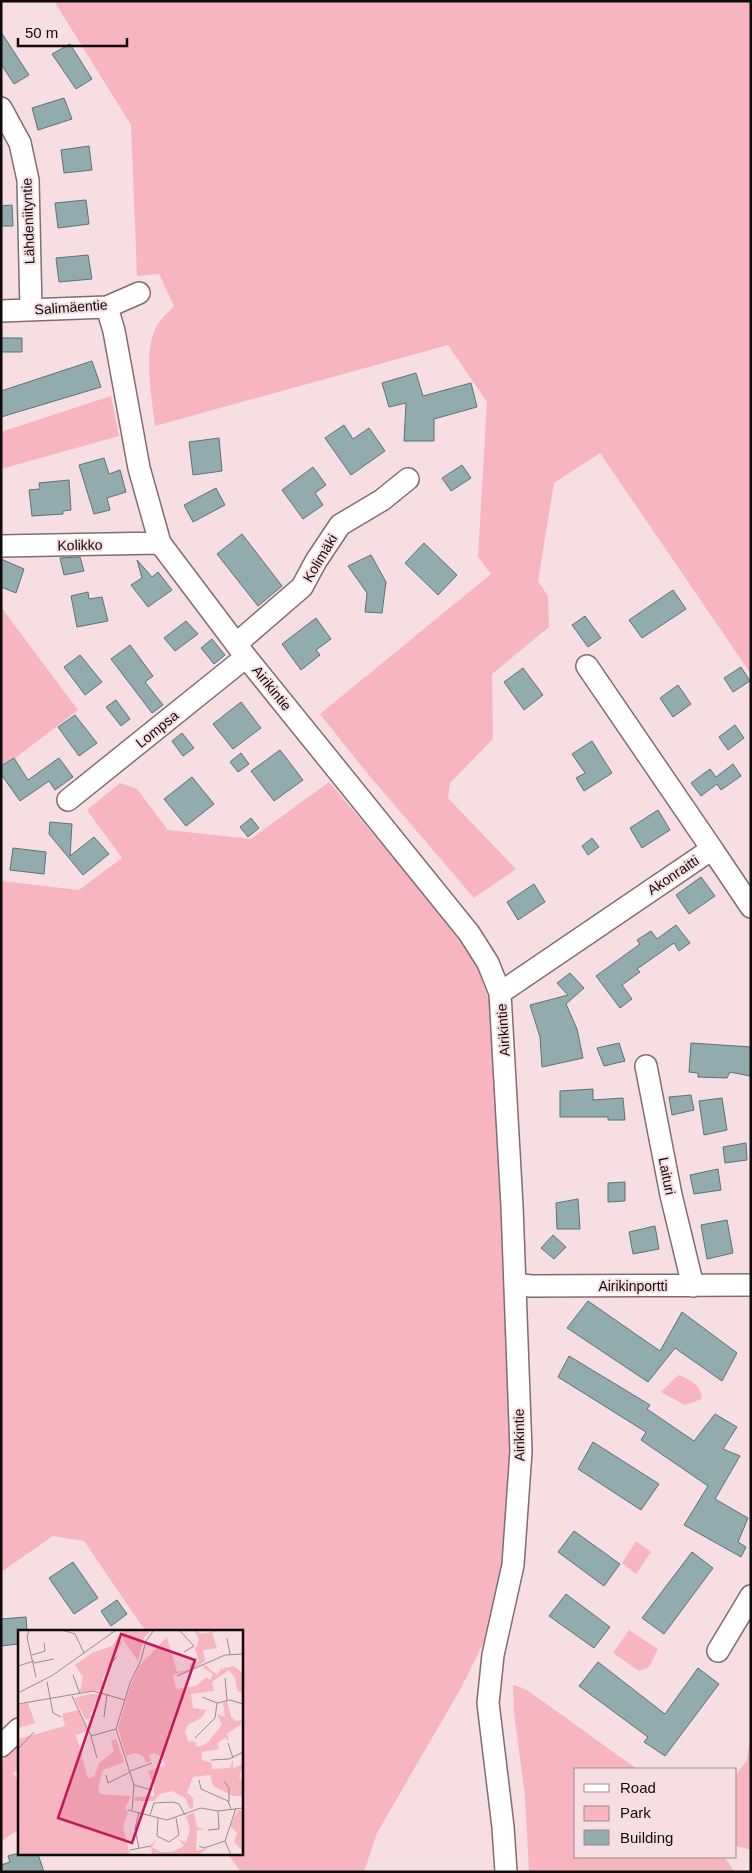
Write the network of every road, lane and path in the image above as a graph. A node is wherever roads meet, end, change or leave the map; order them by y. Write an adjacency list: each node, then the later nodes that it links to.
1 (1, 108): 4 (street, Lähdeniityntie)
2 (139, 293): 3 (street, Salimäentie)
3 (107, 307): 4 (street, Salimäentie); 7 (street, Airikintie)
4 (31, 310): 5 (street, Salimäentie)
5 (1, 311)
6 (408, 479): 9 (street, Kolimäki)
7 (160, 543): 8 (street, Kolikko); 9 (street, Airikintie)
8 (1, 546)
9 (241, 650): 11 (street, Lompsa); 14 (street, Airikintie)
10 (587, 666): 12 (street, Akonraitti)
11 (68, 800)
12 (712, 849): 13 (street); 14 (street, Akonraitti)
13 (751, 907)
14 (500, 992): 16 (street, Airikintie)
15 (646, 1066): 18 (street, Laituri)
16 (514, 1284): 18 (street, Airikinportti); 23 (street, Airikintie)
17 (751, 1285): 18 (street, Airikinportti)
18 (693, 1286)
19 (751, 1596): 20 (street)
20 (718, 1651)
21 (18, 1730): 22 (street)
22 (1, 1746)
23 (506, 1872)

